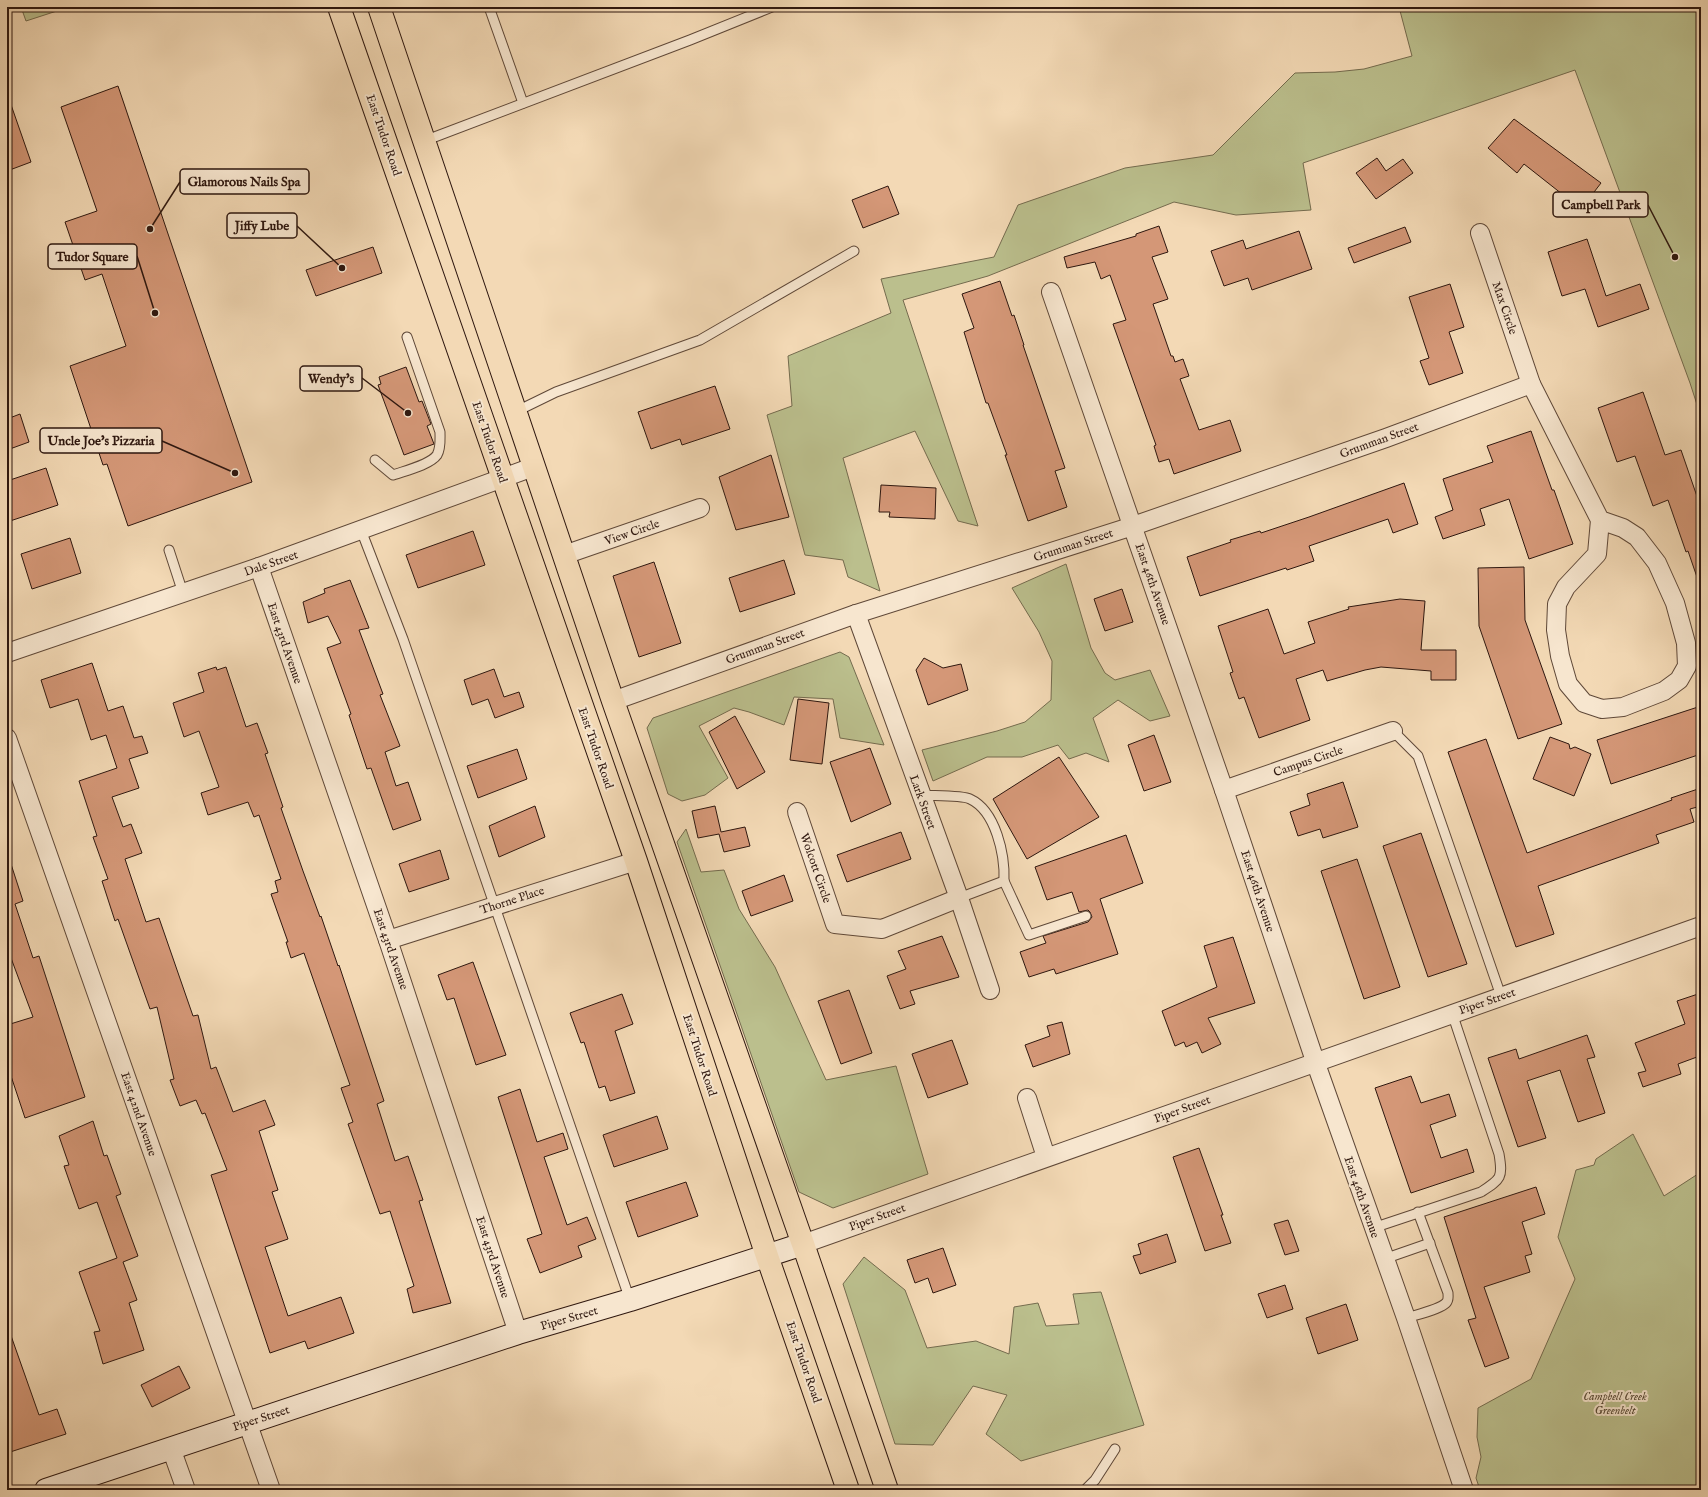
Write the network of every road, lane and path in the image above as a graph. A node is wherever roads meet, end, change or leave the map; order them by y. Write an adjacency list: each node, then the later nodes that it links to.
1 (340, 7): 15 (main road, East Tudor Road)
2 (379, 7): 6 (main road)
3 (489, 7): 5 (lane)
4 (772, 7): 5 (lane)
5 (523, 103): 6 (lane)
6 (424, 141): 12 (main road)
7 (1480, 233): 11 (street, Max Circle)
8 (854, 250): 12 (lane)
9 (1052, 292): 18 (street, East 46th Avenue)
10 (407, 337): 13 (lane)
11 (1531, 384): 17 (street, Max Circle); 18 (street, Grumman Street)
12 (515, 412): 14 (main road)
13 (376, 460)
14 (534, 467): 15 (street, Dale Street); 21 (main road)
15 (503, 479): 19 (street, Dale Street); 32 (main road, East Tudor Road)
16 (700, 508): 21 (street, View Circle)
17 (1600, 520): 17 (street)
18 (1133, 526): 24 (street, Grumman Street); 29 (street, East 46th Avenue)
19 (361, 530): 22 (street, Dale Street); 35 (lane)
20 (169, 550): 23 (lane)
21 (564, 555): 26 (main road)
22 (259, 567): 23 (street, Dale Street); 38 (street, East 43rd Avenue)
23 (183, 593): 25 (street, Dale Street)
24 (856, 614): 26 (street, Grumman Street); 30 (street, Lark Street)
25 (7, 653)
26 (613, 701): 48 (main road)
27 (1393, 731): 29 (street, Campus Circle); 40 (lane)
28 (7, 738): 54 (street, East 42nd Avenue)
29 (1224, 790): 42 (street, East 46th Avenue)
30 (921, 795): 33 (lane); 34 (street, Lark Street)
31 (797, 812): 34 (street, Wolcott Circle)
32 (636, 861): 35 (street, Thorne Place); 49 (main road, East Tudor Road)
33 (1004, 881): 34 (lane); 36 (lane)
34 (959, 898): 39 (street, Lark Street)
35 (495, 906): 38 (street, Thorne Place); 51 (lane)
36 (1086, 916)
37 (1701, 926): 40 (street, Piper Street)
38 (388, 940): 53 (street, East 43rd Avenue)
39 (990, 990)
40 (1501, 996): 41 (street, Piper Street)
41 (1452, 1013): 42 (street, Piper Street); 45 (lane)
42 (1315, 1062): 44 (street, Piper Street); 46 (street, East 46th Avenue)
43 (1027, 1098): 44 (street)
44 (1046, 1157): 48 (street, Piper Street)
45 (1418, 1212): 46 (lane); 47 (lane)
46 (1373, 1228): 50 (street, East 46th Avenue)
47 (1430, 1243): 50 (lane); 52 (lane)
48 (803, 1244): 49 (street, Piper Street); 62 (main road)
49 (767, 1256): 51 (street, Piper Street); 61 (main road, East Tudor Road)
50 (1384, 1259): 52 (street, East 46th Avenue)
51 (630, 1300): 53 (street, Piper Street)
52 (1406, 1318): 64 (street, East 46th Avenue)
53 (518, 1333): 54 (street, Piper Street)
54 (248, 1422): 55 (street, Piper Street); 60 (street, East 42nd Avenue)
55 (171, 1448): 57 (street, Piper Street); 59 (street)
56 (1115, 1449): 63 (lane)
57 (74, 1486): 58 (street, Piper Street)
58 (46, 1490)
59 (186, 1490)
60 (271, 1490)
61 (848, 1490)
62 (887, 1490)
63 (1085, 1490)
64 (1464, 1490)

